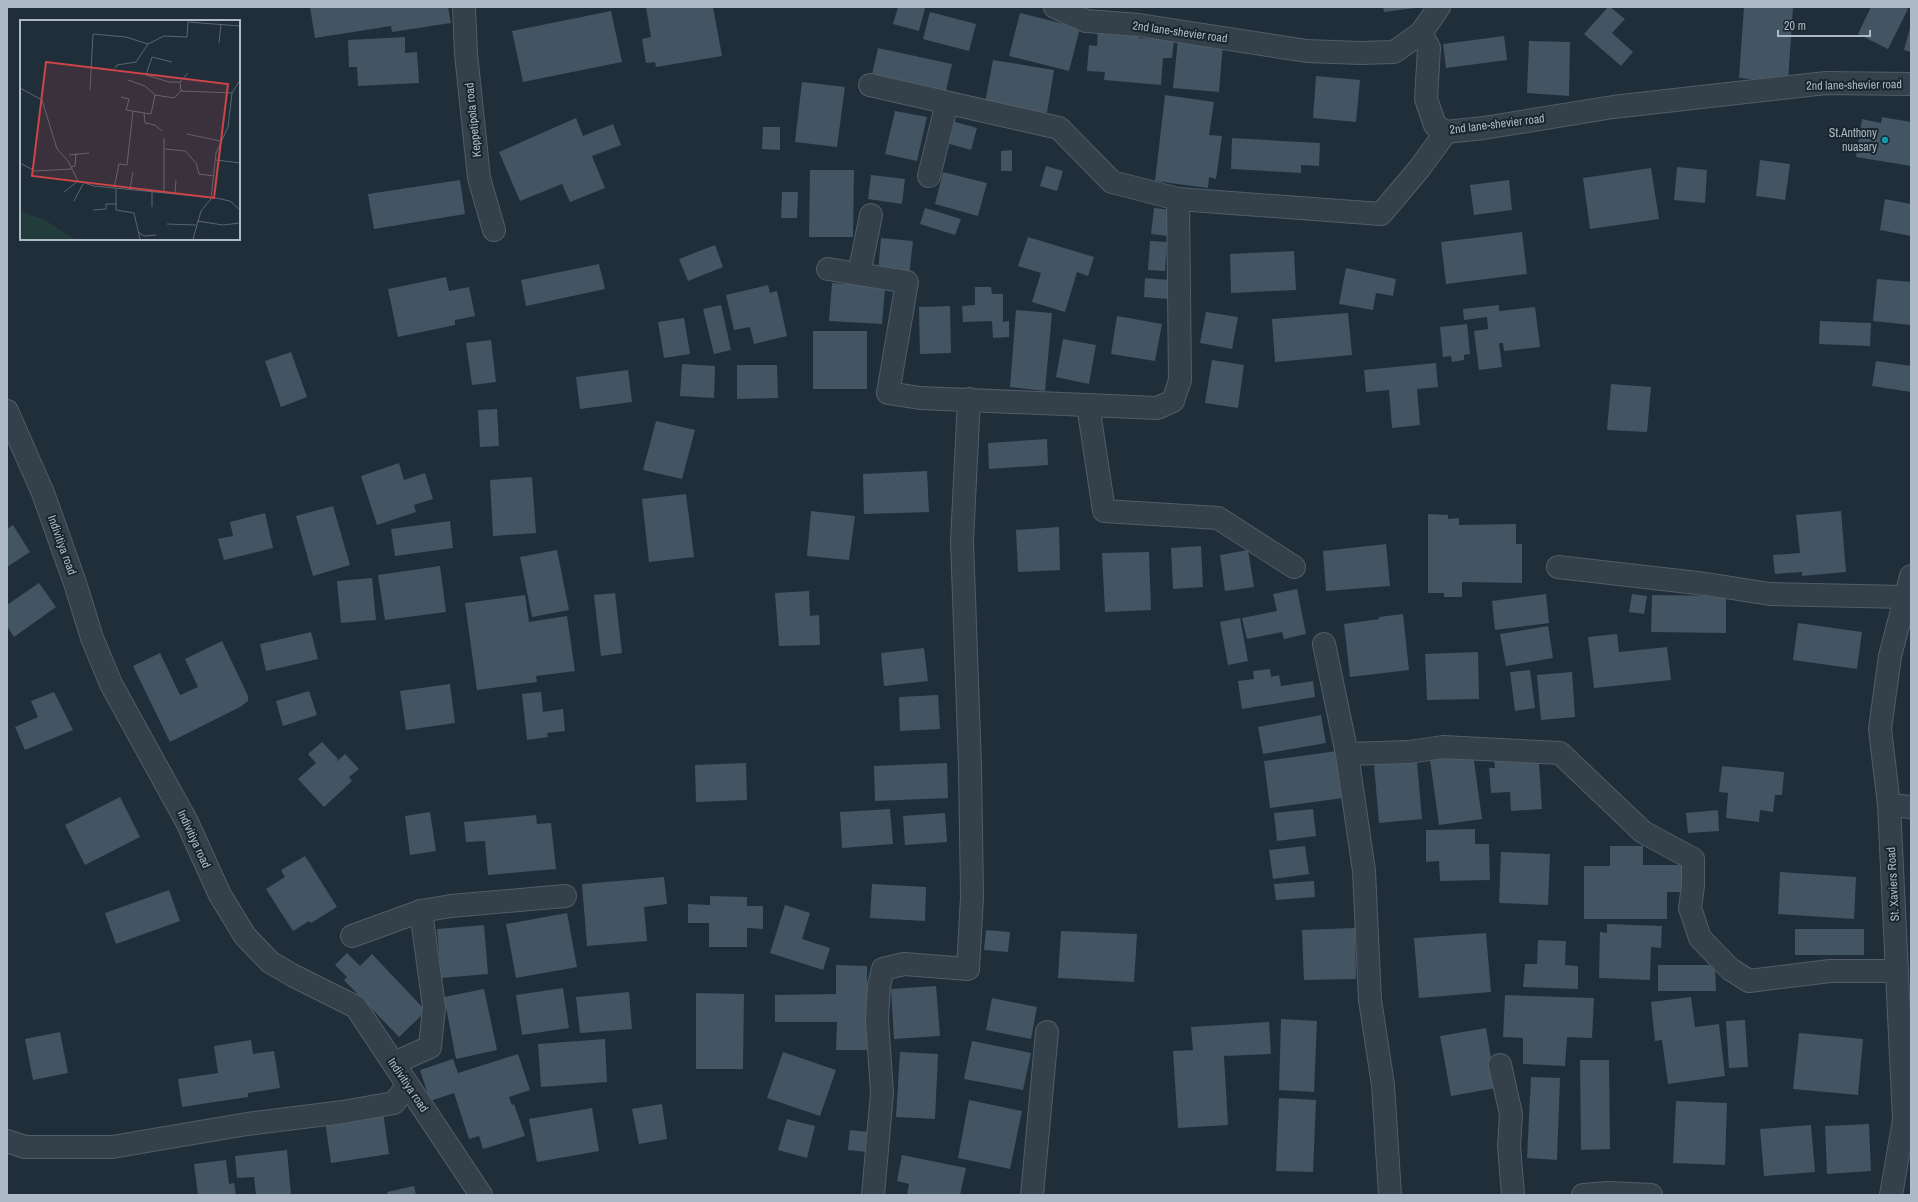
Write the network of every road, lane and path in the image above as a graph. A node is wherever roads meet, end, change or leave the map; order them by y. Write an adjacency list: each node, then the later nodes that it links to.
1 (464, 7): 12 (street, Keppetipola road)
2 (1055, 7): 4 (street, 2nd lane-shevier road)
3 (1439, 7): 4 (street)
4 (1420, 33): 8 (street, 2nd lane-shevier road)
5 (1911, 84): 8 (street, 2nd lane-shevier road)
6 (870, 85): 7 (street)
7 (947, 103): 9 (street); 10 (street)
8 (1446, 132): 10 (street)
9 (929, 176)
10 (1178, 199): 16 (street)
11 (871, 215): 14 (street)
12 (494, 230)
13 (828, 269): 14 (street)
14 (859, 274): 15 (street)
15 (969, 399): 16 (street); 36 (street)
16 (1088, 405): 19 (street)
17 (7, 411): 31 (street, Indivitiya road)
18 (1558, 567): 21 (street)
19 (1294, 568)
20 (1911, 576): 21 (street, St. Xaviers Road)
21 (1906, 597): 24 (street, St. Xaviers Road)
22 (1324, 644): 23 (street)
23 (1347, 754): 29 (street); 38 (street)
24 (1889, 805): 25 (street); 29 (street, St. Xaviers Road)
25 (1911, 807)
26 (565, 896): 27 (street)
27 (421, 911): 28 (street); 31 (street)
28 (352, 936)
29 (1897, 971): 42 (street, St. Xaviers Road)
30 (1047, 1032): 37 (street)
31 (394, 1064): 33 (street, Indivitiya road)
32 (1500, 1065): 39 (street)
33 (408, 1085): 34 (street); 35 (street, Indivitiya road)
34 (7, 1141)
35 (481, 1195)
36 (873, 1195)
37 (1032, 1195)
38 (1390, 1195)
39 (1513, 1195)
40 (1583, 1195): 41 (street)
41 (1651, 1195)
42 (1891, 1195)

